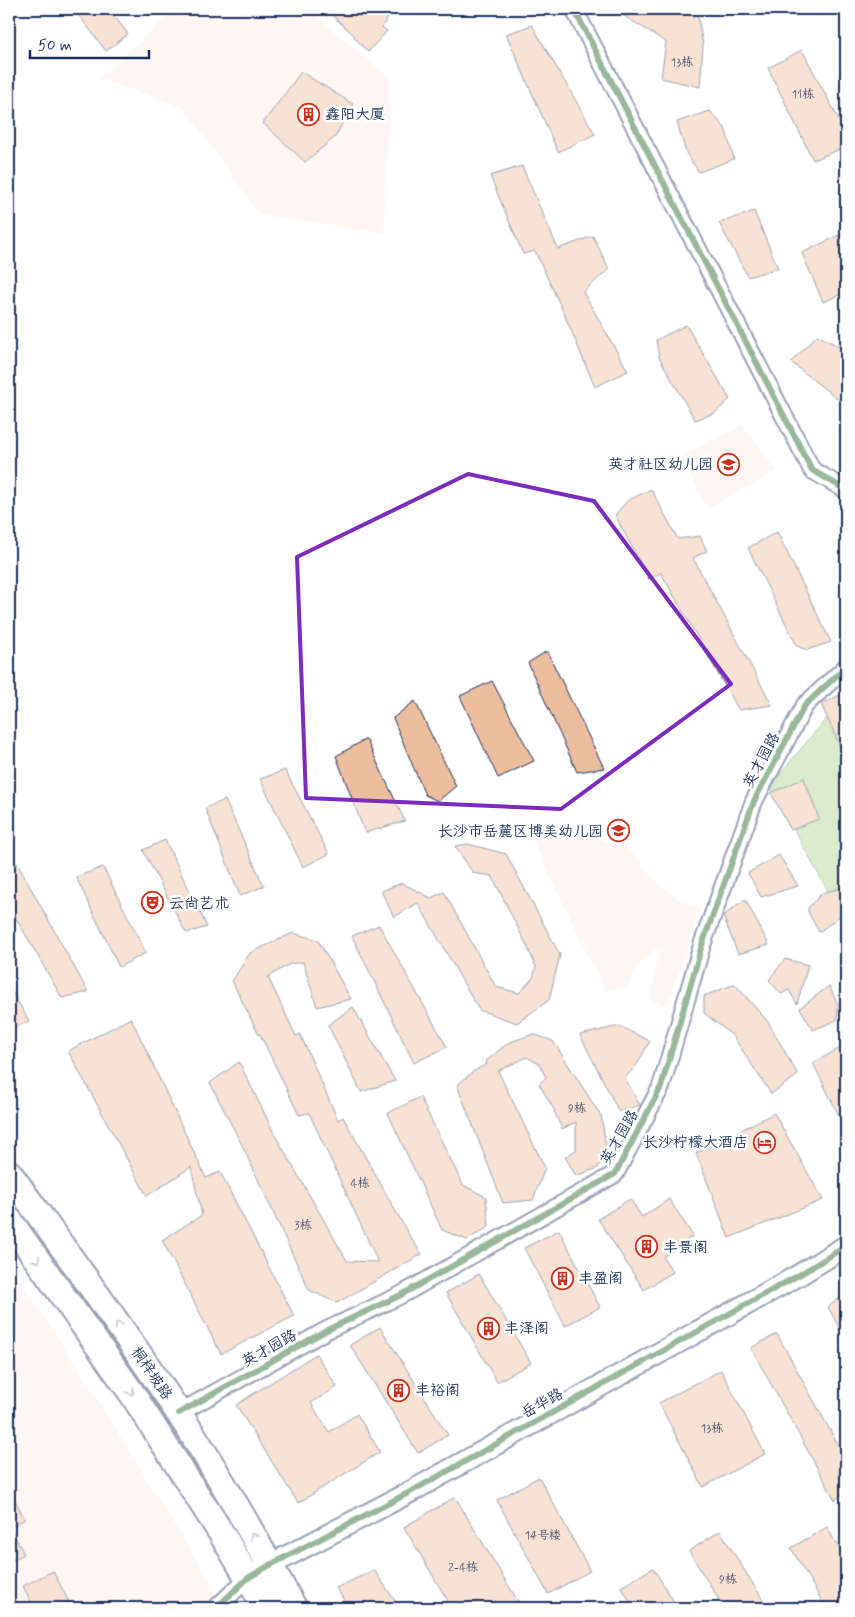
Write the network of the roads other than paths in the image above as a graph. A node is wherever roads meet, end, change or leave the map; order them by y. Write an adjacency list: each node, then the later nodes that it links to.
1 (574, 9): 2 (street)
2 (846, 490)
3 (846, 667): 7 (street, 英才园路)
4 (9, 1173): 7 (main road, 桐梓坡路, one-way to 4)
5 (9, 1220): 9 (main road, 桐梓坡路, one-way to 9)
6 (846, 1246): 8 (street, 岳华路)
7 (179, 1413): 8 (main road, 桐梓坡路, one-way to 7)
8 (270, 1565): 9 (street, 岳华路); 12 (main road, 桐梓坡路)
9 (248, 1578): 10 (street); 11 (main road, 桐梓坡路)
10 (216, 1608)
11 (266, 1608)
12 (294, 1608)

